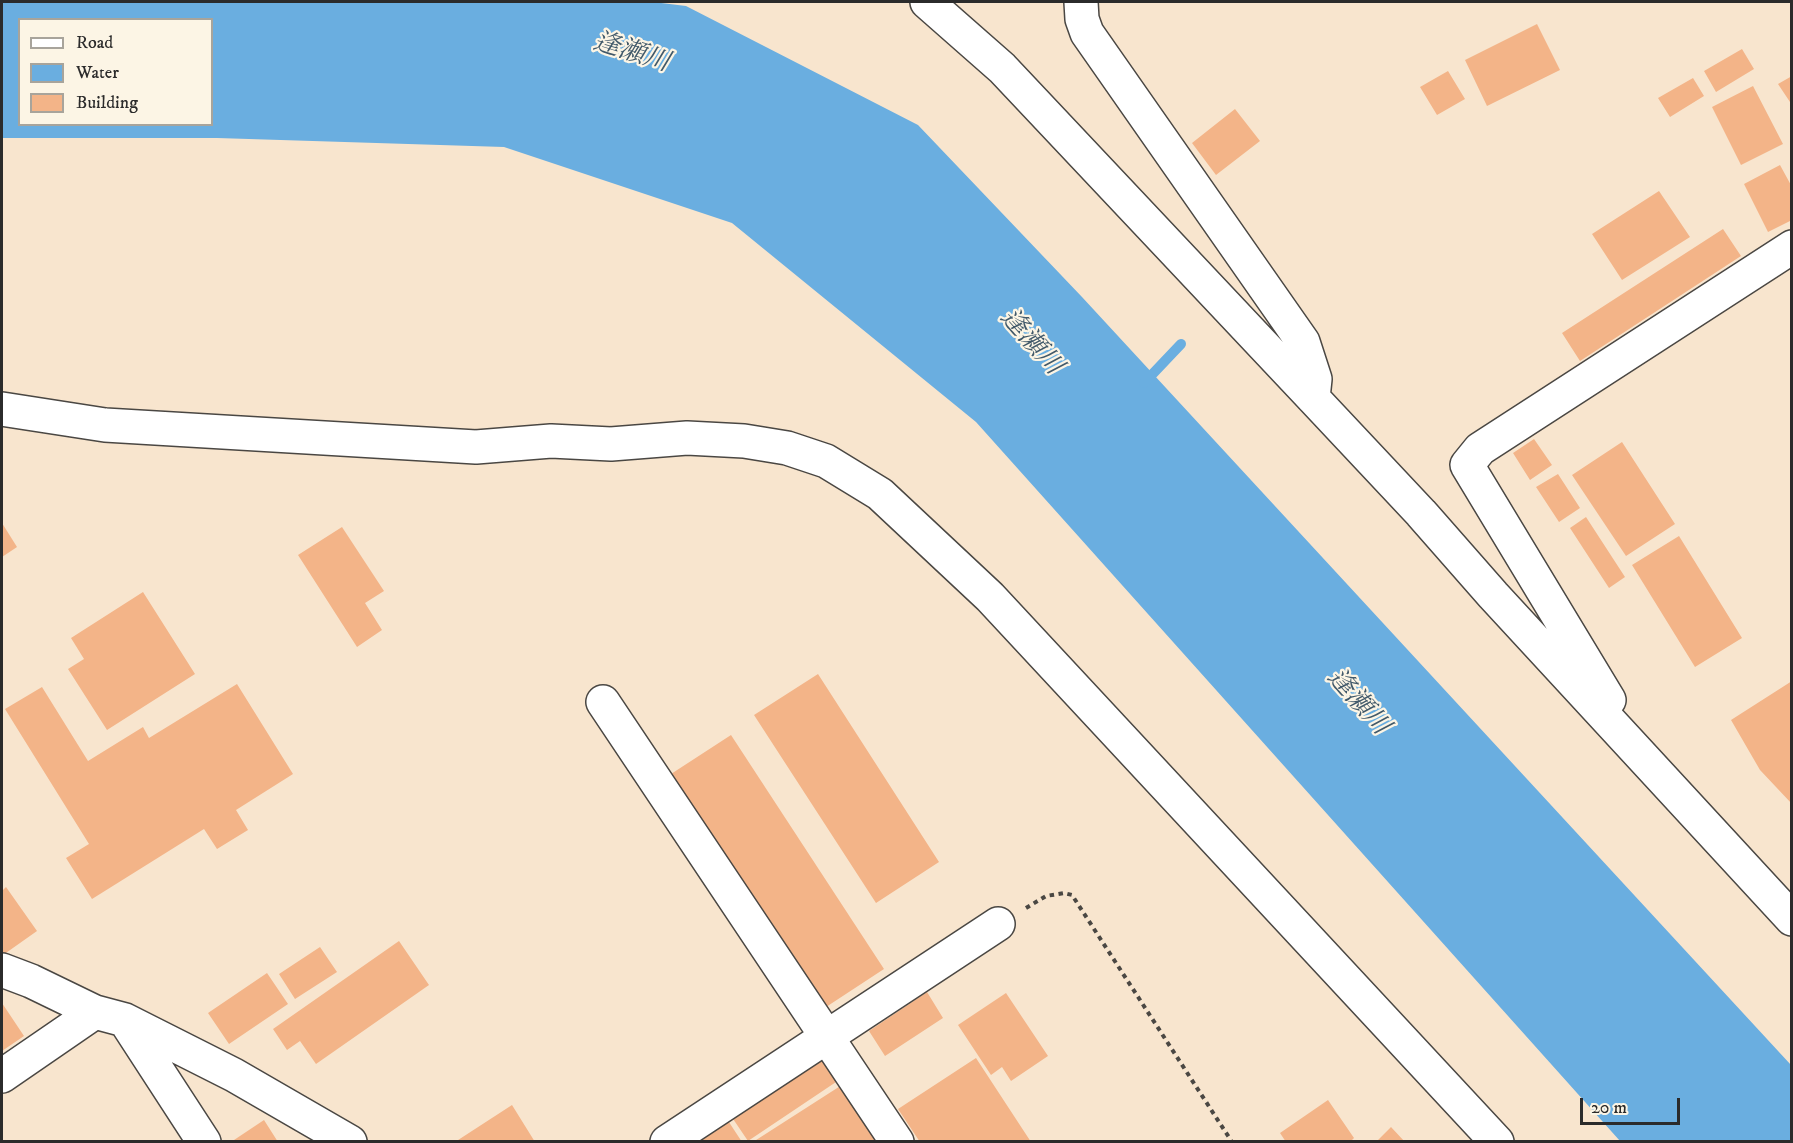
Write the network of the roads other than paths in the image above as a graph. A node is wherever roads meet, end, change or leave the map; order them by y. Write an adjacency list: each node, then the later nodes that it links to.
1 (927, 2): 4 (street)
2 (1081, 2): 4 (street)
3 (1791, 247): 7 (street)
4 (1313, 398): 7 (street)
5 (2, 409): 18 (street)
6 (603, 702): 12 (street)
7 (1644, 759): 8 (street)
8 (1791, 919)
9 (998, 924): 12 (street)
10 (2, 970): 11 (street)
11 (110, 1016): 13 (street); 14 (street); 15 (street)
12 (827, 1035): 16 (street); 17 (street)
13 (2, 1076)
14 (204, 1142)
15 (350, 1142)
16 (668, 1142)
17 (897, 1142)
18 (1497, 1142)

